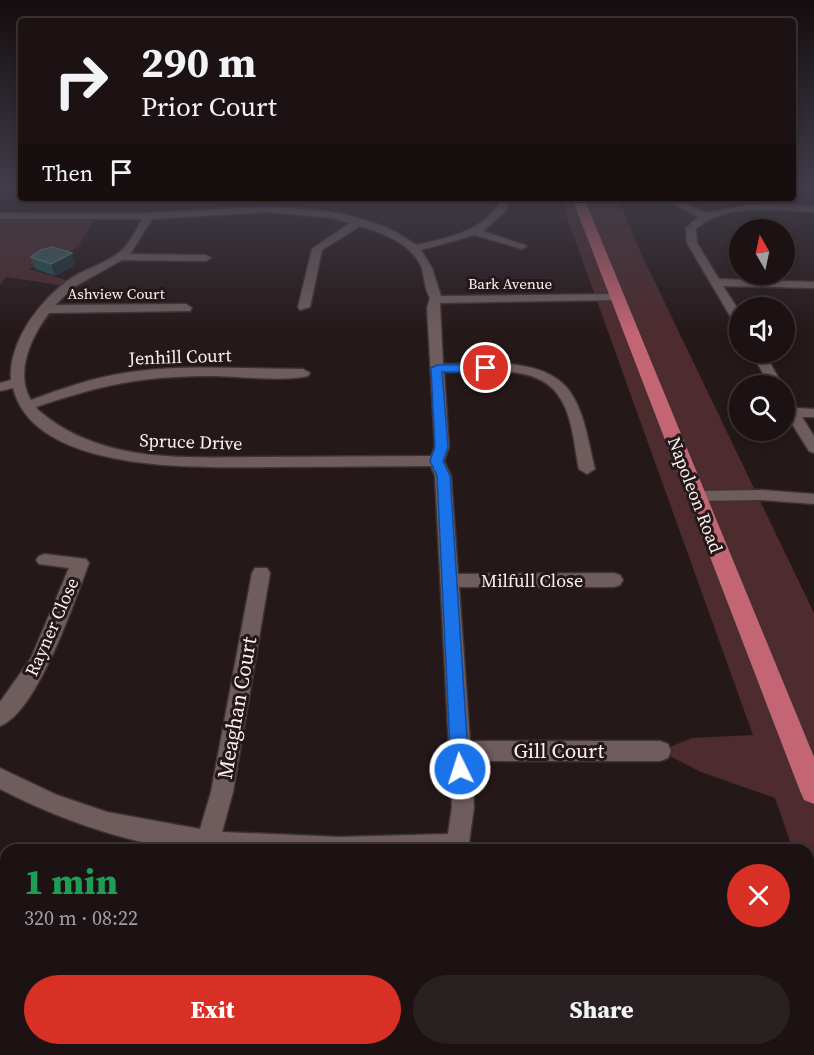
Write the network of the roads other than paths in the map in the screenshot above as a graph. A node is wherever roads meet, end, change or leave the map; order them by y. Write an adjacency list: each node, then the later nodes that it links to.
1 (137, 236): 10 (street)
2 (337, 236): 17 (street)
3 (395, 236): 9 (street)
4 (456, 236): 9 (street)
5 (489, 236): 8 (street)
6 (594, 236): 14 (main road, Napoleon Road)
7 (689, 236): 12 (street)
8 (522, 246)
9 (415, 248): 15 (street)
10 (119, 257): 11 (street); 19 (street)
11 (206, 258)
12 (715, 282): 13 (street); 16 (street)
13 (814, 285)
14 (620, 299): 15 (street, Bark Avenue); 31 (main road, Napoleon Road)
15 (436, 300): 20 (street)
16 (729, 305)
17 (304, 307)
18 (186, 308): 19 (street, Ashview Court)
19 (47, 309): 22 (street)
20 (437, 368): 29 (street); 30 (street)
21 (303, 373): 24 (street, Jenhill Court)
22 (17, 383): 23 (street); 24 (street, Spruce Drive)
23 (0, 387)
24 (27, 406): 29 (street, Spruce Drive)
25 (795, 412): 26 (street)
26 (814, 413)
27 (795, 414): 28 (street)
28 (814, 448)
29 (436, 461): 36 (street)
30 (586, 469)
31 (697, 496): 32 (street); 41 (main road, Napoleon Road)
32 (814, 500)
33 (45, 560): 37 (street, Rayner Close)
34 (261, 573): 42 (street, Meaghan Court)
35 (614, 580): 36 (street, Milfull Close)
36 (449, 581): 39 (street)
37 (0, 717)
38 (660, 750): 39 (street, Gill Court)
39 (458, 751): 45 (street)
40 (0, 778): 43 (street)
41 (814, 792)
42 (208, 841): 43 (street); 44 (street)
43 (158, 843)
44 (252, 844)
45 (457, 844)

